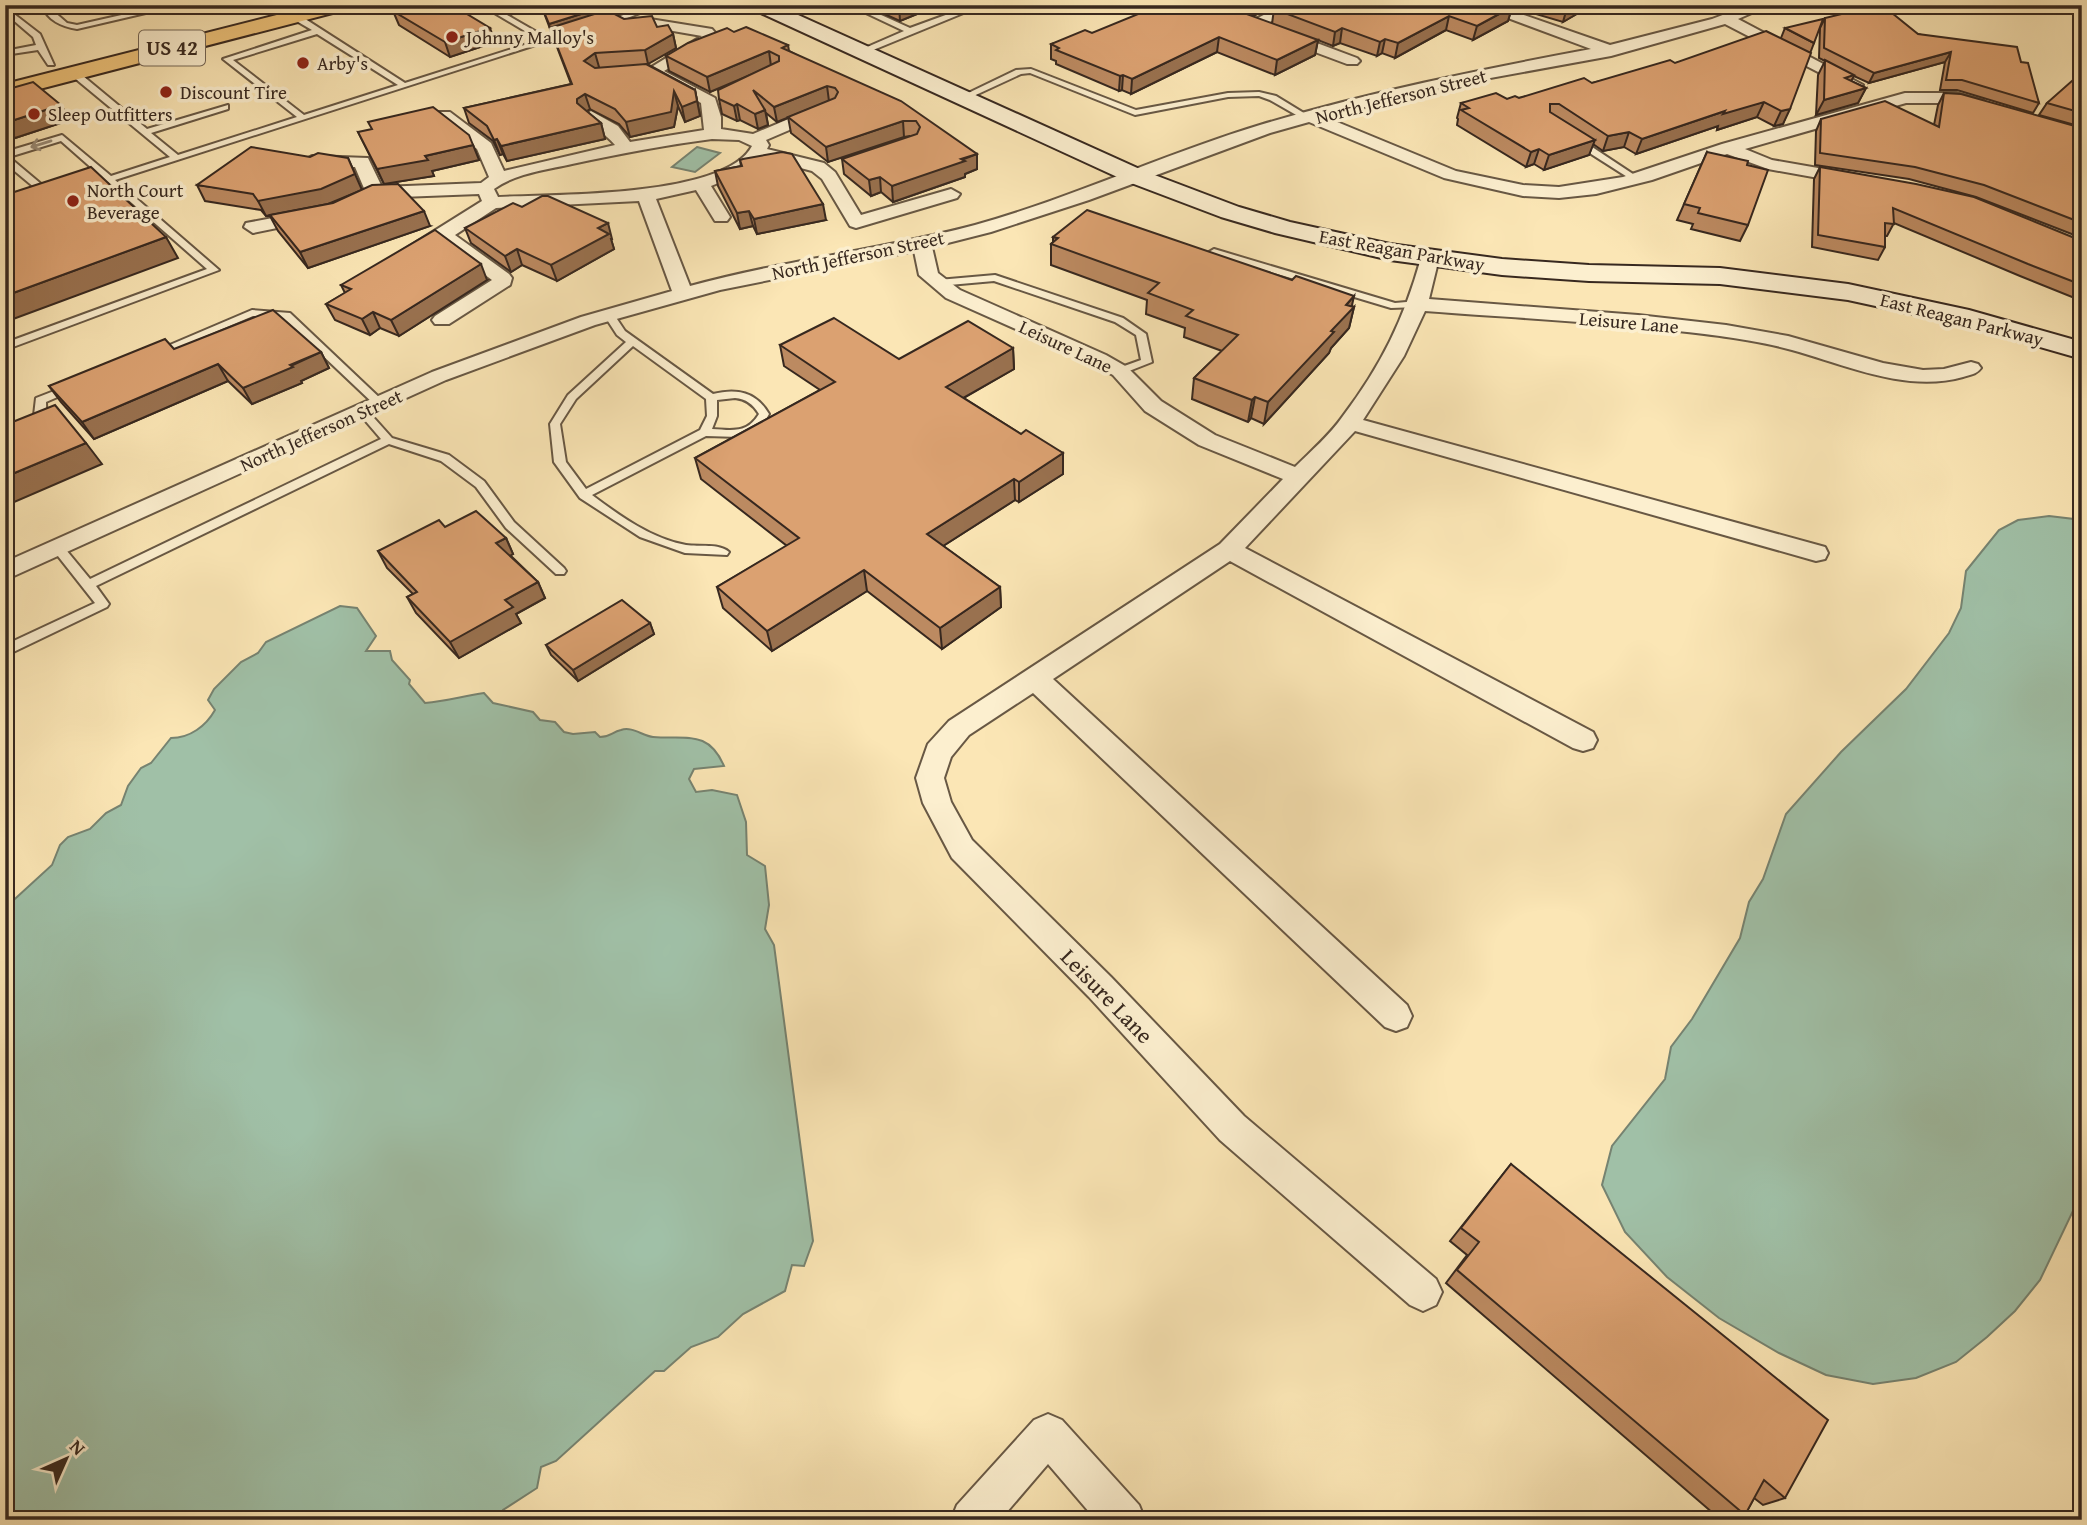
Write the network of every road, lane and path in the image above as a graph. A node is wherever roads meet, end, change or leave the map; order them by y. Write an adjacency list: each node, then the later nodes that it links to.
1 (47, 5): 2 (lane)
2 (177, 5)
3 (341, 5): 13 (main road, US 42)
4 (484, 5): 15 (lane)
5 (533, 5): 15 (lane)
6 (658, 5): 17 (lane)
7 (759, 5): 25 (street, East Reagan Parkway)
8 (852, 5): 20 (lane)
9 (981, 5): 20 (lane)
10 (1296, 5): 27 (street)
11 (1480, 5): 23 (street)
12 (1763, 5): 16 (street, North Jefferson Street)
13 (285, 8): 19 (lane); 26 (main road, US 42); 28 (main road, US 42)
14 (5, 9): 26 (lane)
15 (501, 15): 22 (lane)
16 (1732, 17): 23 (street, North Jefferson Street); 33 (street)
17 (602, 25)
18 (629, 27): 42 (street)
19 (318, 30): 30 (lane); 39 (lane)
20 (910, 31): 25 (lane)
21 (578, 32): 22 (lane)
22 (545, 40): 30 (lane)
23 (1611, 51): 40 (street, North Jefferson Street)
24 (5, 53): 26 (lane)
25 (860, 53): 32 (street, East Reagan Parkway)
26 (46, 55): 29 (main road, US 42)
27 (1352, 61)
28 (74, 73): 31 (main road, US 42); 41 (lane)
29 (5, 75)
30 (404, 86): 39 (lane)
31 (5, 90)
32 (964, 97): 40 (lane); 52 (street, East Reagan Parkway)
33 (1888, 102): 36 (street); 46 (street)
34 (225, 107): 41 (lane)
35 (830, 108): 44 (street)
36 (1992, 108)
37 (444, 115): 57 (street)
38 (591, 116): 45 (street)
39 (303, 118): 48 (lane)
40 (1310, 118): 52 (street, North Jefferson Street); 53 (street)
41 (145, 132): 48 (lane)
42 (712, 134): 44 (street); 45 (street)
43 (1572, 137): 53 (lane)
44 (757, 146): 51 (street); 56 (street)
45 (625, 147): 57 (street)
46 (1728, 148): 53 (street); 55 (street)
47 (5, 156): 54 (lane, one-way to 47); 63 (lane)
48 (177, 158): 54 (lane)
49 (291, 160): 59 (street)
50 (849, 164): 51 (street)
51 (824, 172): 61 (street)
52 (1135, 176): 70 (street, North Jefferson Street); 72 (street, East Reagan Parkway)
53 (1635, 178)
54 (111, 179): 58 (lane); 80 (lane)
55 (1871, 182)
56 (701, 184): 62 (street); 67 (street)
57 (492, 189): 59 (street); 62 (street); 69 (street)
58 (75, 190)
59 (375, 193): 65 (street)
60 (64, 194): 63 (lane)
61 (951, 194)
62 (646, 195): 75 (street)
63 (52, 197): 64 (lane)
64 (40, 201)
65 (354, 202)
66 (334, 212): 68 (street)
67 (721, 217)
68 (253, 227)
69 (443, 235): 73 (street); 78 (street)
70 (922, 244): 74 (street); 75 (street, North Jefferson Street)
71 (1214, 252): 76 (lane)
72 (1430, 258): 76 (street); 81 (street, East Reagan Parkway)
73 (393, 260)
74 (938, 283): 84 (street, Leisure Lane); 84 (lane)
75 (683, 294): 77 (street, North Jefferson Street)
76 (1418, 304): 83 (street, Leisure Lane); 88 (street, Leisure Lane)
77 (609, 315): 79 (lane); 87 (street, North Jefferson Street)
78 (442, 320)
79 (633, 341): 86 (lane); 93 (lane)
80 (5, 347)
81 (2082, 351)
82 (140, 359): 87 (lane)
83 (1971, 368)
84 (1120, 371): 92 (street, Leisure Lane)
85 (78, 385): 91 (lane)
86 (711, 398): 89 (lane); 89 (lane)
87 (371, 407): 90 (lane); 94 (street, North Jefferson Street)
88 (1350, 423): 92 (street, Leisure Lane); 97 (street)
89 (704, 432): 93 (lane)
90 (388, 440): 98 (lane); 100 (lane)
91 (5, 444)
92 (1299, 477): 95 (street, Leisure Lane)
93 (584, 495): 96 (lane)
94 (58, 548): 99 (street, North Jefferson Street); 100 (lane)
95 (1229, 550): 102 (street, Leisure Lane); 103 (street)
96 (723, 552)
97 (1816, 553)
98 (560, 571)
99 (5, 572)
100 (88, 585): 101 (lane)
101 (5, 651)
102 (1033, 677): 104 (street); 105 (street, Leisure Lane)
103 (1583, 740)
104 (1396, 1016)
105 (1423, 1292)
106 (972, 1520): 107 (street)
107 (1124, 1520)

